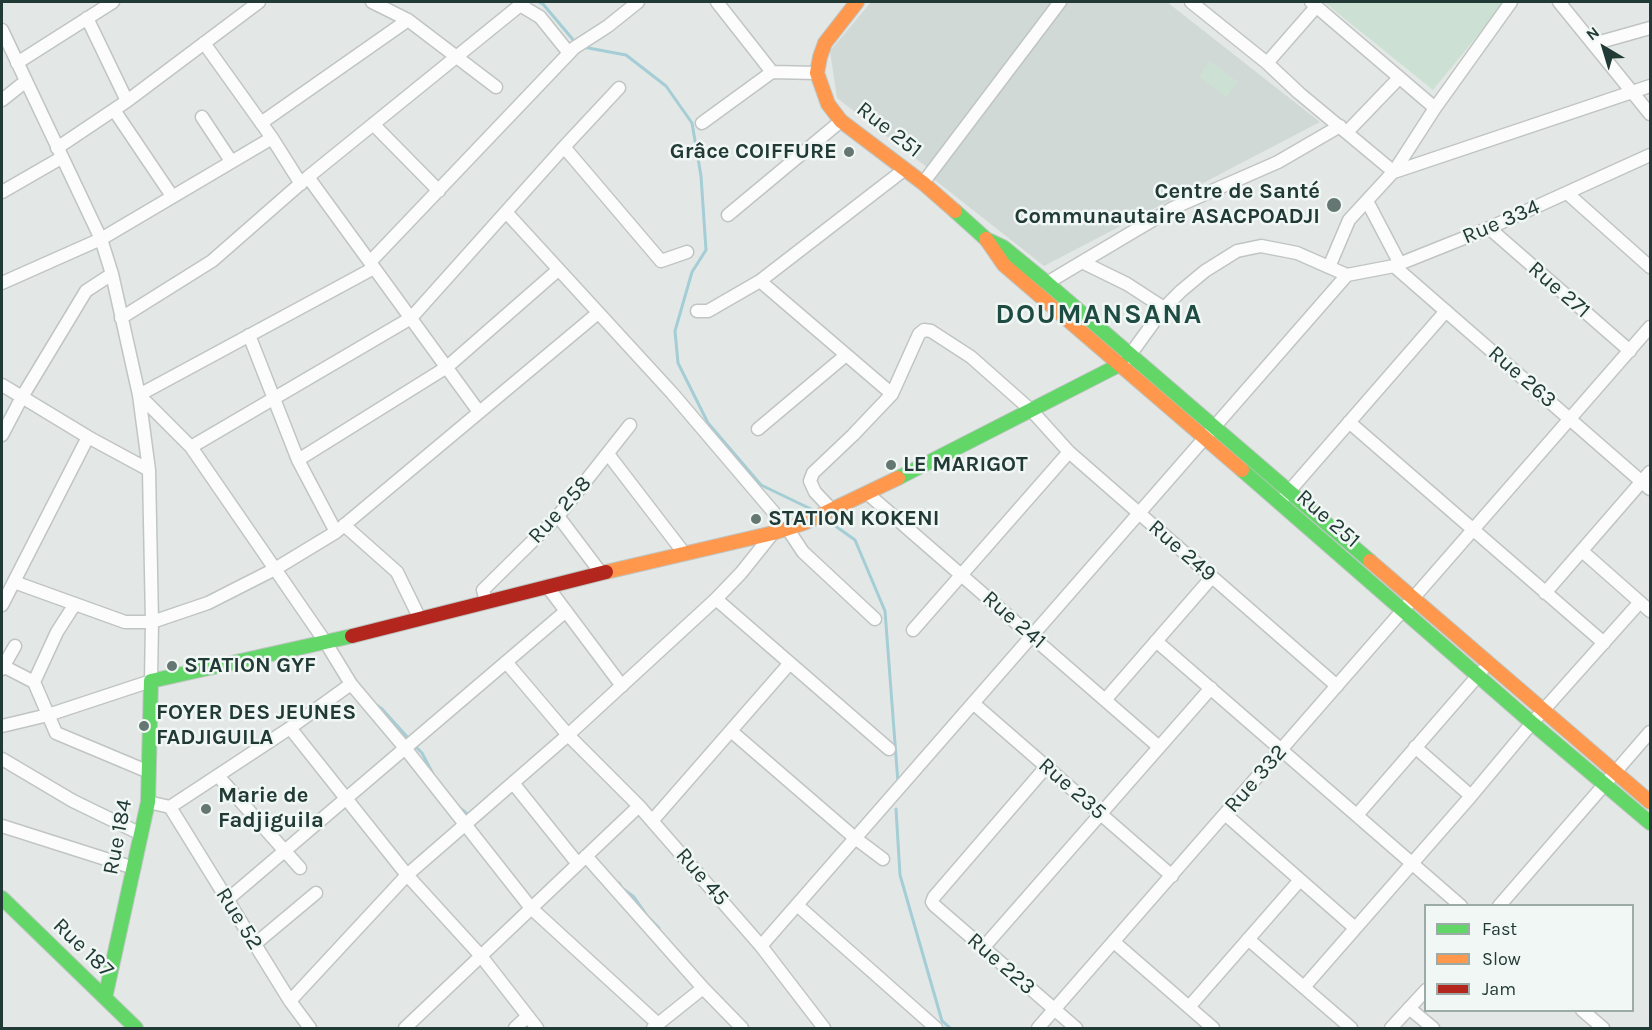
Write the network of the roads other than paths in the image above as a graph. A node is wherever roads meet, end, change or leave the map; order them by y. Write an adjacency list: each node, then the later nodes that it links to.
1 (113, 2): 13 (street)
2 (260, 2): 17 (street)
3 (372, 2): 14 (street)
4 (638, 2): 19 (street)
5 (717, 2): 23 (street)
6 (857, 2): 24 (main road)
7 (1060, 2): 50 (street)
8 (1191, 2): 22 (street)
9 (1511, 2): 33 (street)
10 (1558, 2): 18 (street)
11 (522, 3): 19 (street); 20 (street)
12 (1313, 4): 22 (street); 25 (street)
13 (87, 18): 21 (street); 32 (street)
14 (408, 20): 20 (street); 38 (street)
15 (1650, 28): 18 (street)
16 (2, 30): 21 (street)
17 (204, 43): 32 (street); 38 (street)
18 (1593, 44): 30 (street)
19 (575, 48): 51 (street)
20 (457, 56): 28 (street); 40 (street)
21 (17, 63): 26 (street)
22 (1267, 63): 41 (street)
23 (772, 72): 24 (street); 39 (street)
24 (817, 74): 37 (main road, Rue 251)
25 (1400, 78): 33 (street); 41 (street)
26 (26, 81): 31 (street); 44 (street)
27 (1650, 86): 30 (street)
28 (496, 87)
29 (620, 88): 43 (street)
30 (1632, 92): 35 (street); 48 (street)
31 (2, 100)
32 (127, 101): 34 (street)
33 (1435, 108): 48 (street)
34 (114, 110): 44 (street); 54 (street)
35 (1650, 114)
36 (202, 117): 46 (street)
37 (842, 121): 47 (main road, Rue 251); 57 (street)
38 (261, 123): 42 (street)
39 (702, 123)
40 (374, 124): 49 (street); 51 (street)
41 (1344, 129): 48 (street); 62 (street)
42 (272, 138): 46 (street); 49 (street)
43 (564, 147): 56 (street); 61 (street)
44 (59, 153): 52 (street); 59 (street)
45 (1650, 155): 53 (street, Rue 334)
46 (231, 161): 54 (street)
47 (905, 169): 50 (main road, Rue 251); 70 (street)
48 (1394, 172): 55 (street)
49 (304, 180): 64 (street); 77 (street)
50 (922, 183): 60 (main road, Rue 251)
51 (439, 191): 64 (street)
52 (2, 192)
53 (1567, 193): 58 (street, Rue 334); 66 (street)
54 (172, 196): 59 (street)
55 (1367, 201): 63 (street); 65 (street)
56 (506, 212): 67 (street); 78 (street)
57 (728, 215)
58 (1489, 228): 63 (street, Rue 334); 81 (street, Rue 271)
59 (101, 239): 68 (street); 71 (street)
60 (986, 239): 72 (main road, Rue 251); 83 (main road, Rue 251)
61 (687, 252)
62 (1083, 262): 72 (street); 73 (street)
63 (1396, 264): 69 (street, Rue 334); 75 (street, Rue 263)
64 (372, 265): 78 (street); 80 (street)
65 (1329, 267): 69 (street); 73 (street)
66 (1650, 267)
67 (558, 270): 76 (street); 84 (street)
68 (112, 274): 77 (street); 88 (street)
69 (1347, 275): 95 (street)
70 (760, 281): 74 (street); 82 (street)
71 (2, 283)
72 (1047, 283): 83 (main road, Rue 251)
73 (1164, 308): 83 (street)
74 (697, 311)
75 (1446, 311): 92 (street, Rue 263); 93 (street)
76 (598, 314): 91 (street); 112 (street)
77 (121, 318): 87 (street)
78 (411, 318): 84 (street); 89 (street)
79 (1650, 327): 81 (street, Rue 332)
80 (249, 335): 87 (street); 89 (street)
81 (1630, 351): 92 (street, Rue 332)
82 (846, 355): 86 (street); 96 (street)
83 (1126, 360): 90 (main road); 95 (main road, Rue 251); 99 (main road, Rue 251)
84 (447, 367): 91 (street); 103 (street)
85 (2, 385): 88 (street)
86 (892, 394): 90 (street, Rue 249); 109 (street)
87 (139, 395): 100 (street); 104 (street)
88 (22, 397): 97 (street); 98 (street)
89 (274, 397): 100 (street); 103 (street)
90 (1032, 411): 101 (street, Rue 249); 107 (main road)
91 (479, 412): 113 (street)
92 (1570, 419): 105 (street, Rue 263); 114 (street, Rue 332)
93 (1349, 422): 106 (street); 114 (street)
94 (630, 424): 102 (street, Rue 258)
95 (1214, 427): 99 (street); 106 (main road, Rue 251)
96 (758, 429)
97 (2, 435)
98 (88, 437): 104 (street); 122 (street)
99 (1204, 438): 108 (main road, Rue 251); 110 (street)
100 (191, 447): 118 (street)
101 (1069, 452): 110 (street, Rue 249); 120 (street)
102 (608, 454): 111 (street, Rue 258); 117 (street)
103 (298, 460): 113 (street)
104 (149, 470): 136 (street)
105 (1648, 481): 116 (street)
106 (1289, 491): 108 (street); 126 (main road, Rue 251)
107 (868, 494): 109 (main road); 120 (street, Rue 241)
108 (1278, 504): 132 (main road, Rue 251)
109 (832, 510): 112 (main road)
110 (1139, 513): 121 (street, Rue 249); 138 (street)
111 (558, 516): 119 (street); 125 (street, Rue 258)
112 (787, 528): 115 (main road); 135 (street)
113 (340, 529): 118 (street); 134 (street)
114 (1473, 530): 124 (street); 126 (street, Rue 332)
115 (773, 533): 117 (main road); 127 (street)
116 (1582, 551): 124 (street); 128 (street)
117 (684, 553): 119 (main road)
118 (275, 569): 136 (street); 140 (street)
119 (601, 573): 123 (main road)
120 (961, 575): 137 (street); 138 (street, Rue 241)
121 (1212, 577): 139 (street); 152 (street, Rue 249)
122 (15, 582): 129 (street); 130 (street)
123 (547, 586): 125 (main road); 131 (street)
124 (1545, 592): 141 (street)
125 (485, 596): 134 (main road)
126 (1415, 598): 132 (street, Rue 332); 145 (main road, Rue 251)
127 (716, 599): 144 (street); 151 (street)
128 (1640, 602): 133 (street); 141 (street)
129 (75, 604): 136 (street); 149 (street)
130 (2, 605)
131 (566, 611): 143 (street); 151 (street)
132 (1404, 611): 147 (main road, Rue 251); 152 (street, Rue 332)
133 (1650, 611)
134 (420, 619): 140 (main road)
135 (875, 619)
136 (152, 622): 148 (street)
137 (913, 630)
138 (1032, 636): 154 (street, Rue 241); 155 (street)
139 (1156, 641): 153 (street); 154 (street)
140 (326, 643): 148 (main road); 150 (street)
141 (1604, 644): 156 (street)
142 (15, 646): 146 (street)
143 (506, 662): 163 (street, Rue 45); 166 (street)
144 (790, 663): 161 (street); 167 (street)
145 (1489, 663): 147 (street); 156 (main road, Rue 251)
146 (2, 667): 149 (street)
147 (1478, 675): 158 (main road, Rue 251); 165 (street)
148 (151, 681): 157 (street); 172 (main road, Rue 184)
149 (34, 682): 157 (street)
150 (351, 684): 160 (street); 166 (street)
151 (622, 686): 163 (street)
152 (1337, 686): 168 (street, Rue 332)
153 (1211, 688): 164 (street); 168 (street)
154 (1105, 700): 164 (street, Rue 241)
155 (973, 703): 170 (street, Rue 235); 190 (street)
156 (1544, 710): 158 (street); 171 (main road, Rue 251)
157 (48, 715): 159 (street); 172 (street)
158 (1532, 723): 175 (main road, Rue 251); 176 (street)
159 (2, 726)
160 (290, 728): 173 (street); 177 (street)
161 (731, 731): 185 (street); 190 (street)
162 (1650, 732): 171 (street)
163 (568, 735): 174 (street); 180 (street, Rue 45)
164 (1159, 747): 182 (street)
165 (1415, 747): 176 (street); 184 (street)
166 (405, 748): 177 (street); 187 (street)
167 (889, 749)
168 (1282, 750): 183 (street, Rue 332); 184 (street)
169 (2, 759): 189 (street)
170 (1046, 767): 182 (street, Rue 235); 212 (street, Rue 223)
171 (1615, 771): 175 (street); 179 (main road, Rue 251)
172 (149, 772): 178 (main road, Rue 184)
173 (218, 776): 181 (street); 191 (street)
174 (513, 783): 187 (street); 193 (street)
175 (1604, 784): 186 (main road, Rue 251); 204 (street)
176 (1471, 796): 194 (street)
177 (346, 799): 191 (street); 197 (street)
178 (148, 802): 181 (street); 189 (main road, Rue 184)
179 (1650, 802)
180 (639, 806): 185 (street, Rue 45); 193 (street)
181 (170, 807): 202 (street, Rue 52)
182 (1101, 814): 198 (street, Rue 235); 212 (street)
183 (1225, 814): 198 (street, Rue 332); 199 (street)
184 (1357, 815): 194 (street)
185 (652, 821): 211 (street, Rue 45)
186 (1650, 823)
187 (465, 825): 197 (street); 206 (street)
188 (2, 826): 196 (street)
189 (141, 834): 196 (main road, Rue 184)
190 (855, 838): 192 (street); 205 (street)
191 (285, 850): 195 (street); 202 (street)
192 (884, 859)
193 (582, 860): 206 (street); 215 (street)
194 (1412, 863): 203 (street); 207 (street)
195 (300, 867)
196 (134, 868): 217 (main road, Rue 184)
197 (407, 875): 213 (street); 218 (street)
198 (1172, 876): 209 (street, Rue 332)
199 (1300, 880): 207 (street); 208 (street)
200 (316, 893): 210 (street)
201 (2, 898): 217 (main road, Rue 187)
202 (227, 900): 210 (street, Rue 52)
203 (1459, 904)
204 (1501, 904)
205 (797, 905): 211 (street); 232 (street)
206 (531, 908): 213 (street); 224 (street)
207 (1356, 928): 214 (street)
208 (1248, 939): 214 (street); 219 (street)
209 (1114, 942): 219 (street); 221 (street, Rue 332)
210 (255, 944): 218 (street, Rue 52)
211 (761, 946): 231 (street, Rue 45)
212 (983, 948): 221 (street, Rue 223)
213 (481, 956): 223 (street); 227 (street)
214 (1304, 987): 236 (street)
215 (702, 988): 224 (street); 230 (street)
216 (1424, 991): 220 (street)
217 (105, 998): 225 (main road, Rue 187)
218 (290, 1001): 226 (street, Rue 52)
219 (1189, 1007): 235 (street)
220 (1409, 1008): 237 (street); 238 (street)
221 (1054, 1010): 233 (street, Rue 332); 234 (street, Rue 223)
222 (1583, 1012): 239 (street)
223 (528, 1016): 228 (street); 229 (street)
224 (655, 1026)
225 (136, 1029)
226 (310, 1029)
227 (405, 1029)
228 (514, 1029)
229 (537, 1029)
230 (742, 1029)
231 (824, 1029)
232 (936, 1029)
233 (1038, 1029)
234 (1076, 1029)
235 (1213, 1029)
236 (1351, 1029)
237 (1391, 1029)
238 (1433, 1029)
239 (1603, 1029)

